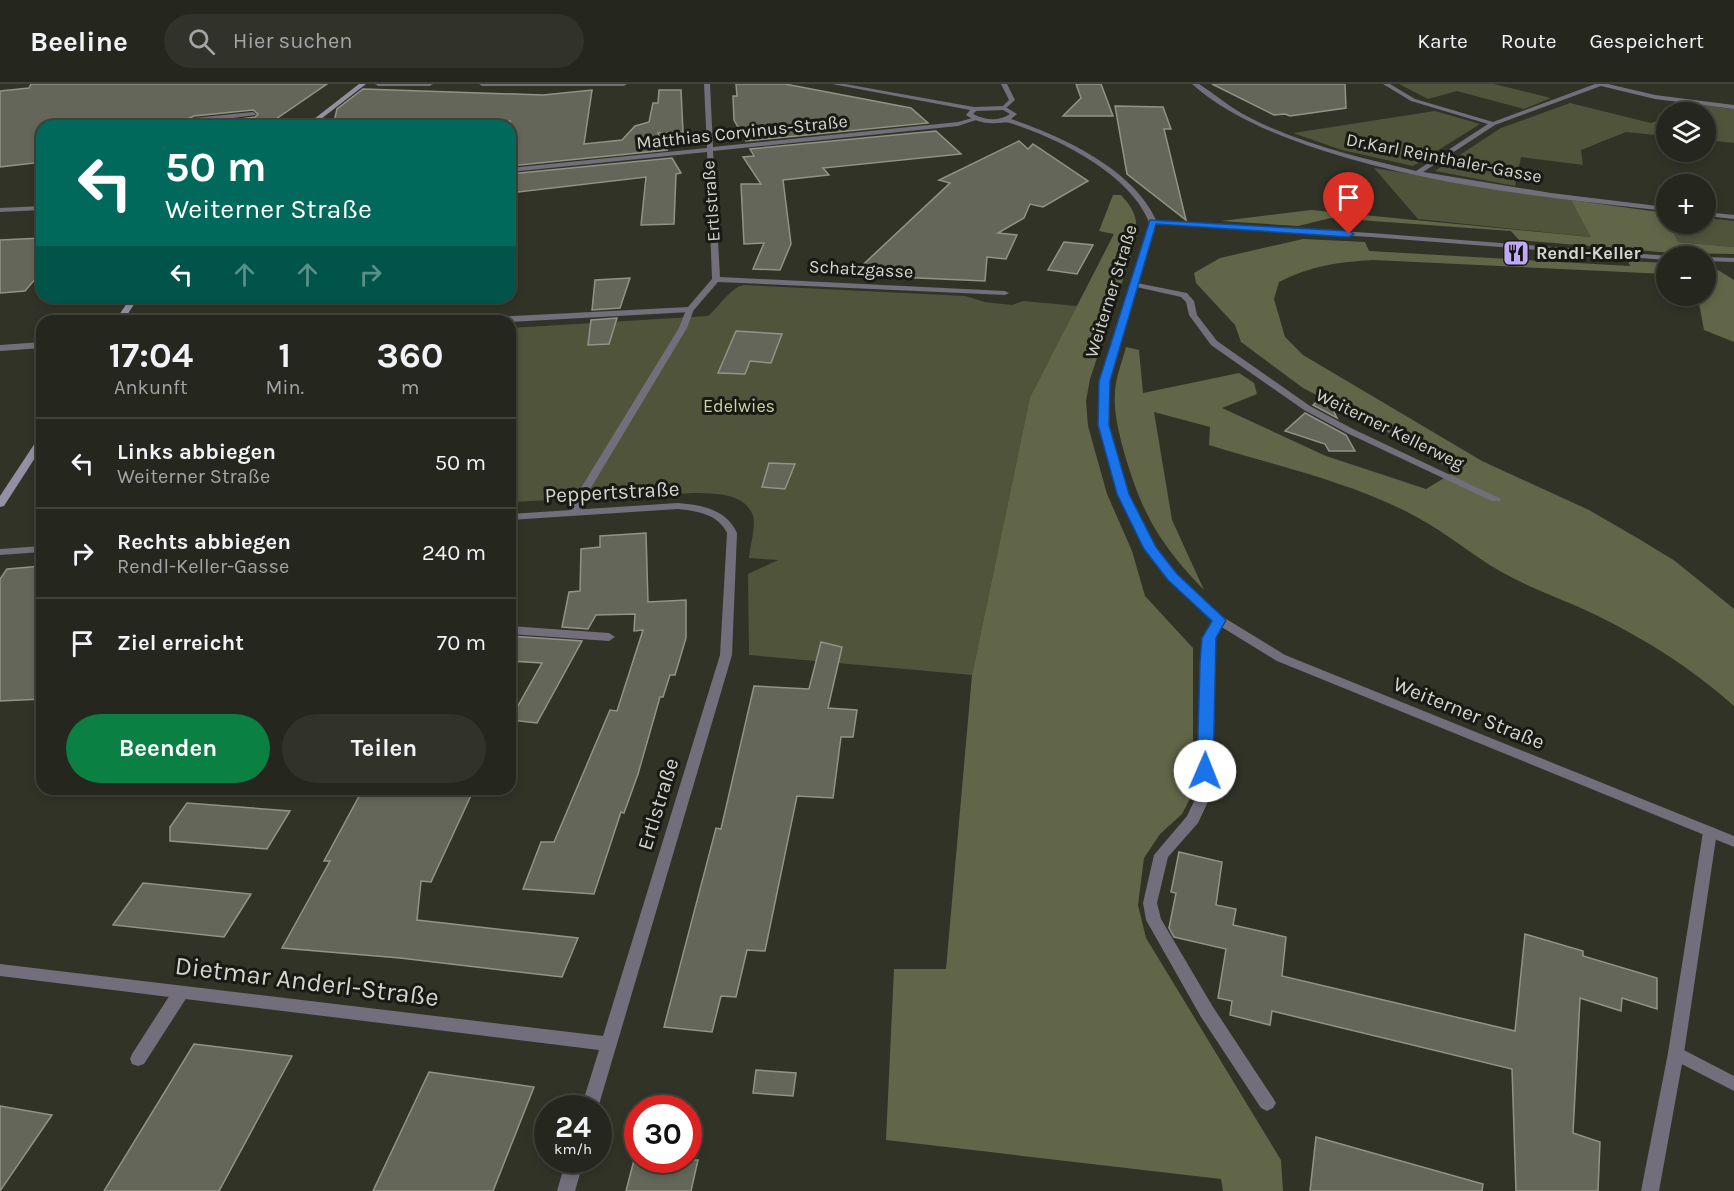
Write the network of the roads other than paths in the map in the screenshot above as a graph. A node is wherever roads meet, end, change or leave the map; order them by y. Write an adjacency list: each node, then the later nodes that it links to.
1 (363, 84): 18 (main road)
2 (378, 84): 3 (street)
3 (430, 84)
4 (482, 84): 5 (street)
5 (624, 84)
6 (707, 84): 21 (street, Ertlstraße)
7 (835, 84): 14 (street)
8 (1004, 84): 13 (street)
9 (1195, 84): 23 (street, Dr.Karl Reinthaler-Gasse)
10 (1386, 84): 20 (street)
11 (1601, 84): 12 (street); 20 (street)
12 (1734, 107)
13 (1004, 108): 14 (street); 19 (street)
14 (974, 109): 16 (street)
15 (253, 114): 17 (street)
16 (976, 119): 19 (street, Matthias Corvinus-Straße); 21 (street, Matthias Corvinus-Straße)
17 (194, 120)
18 (316, 120)
19 (1006, 120): 29 (street, Weiterner Straße)
20 (1493, 124): 23 (street)
21 (708, 151): 22 (street, Matthias Corvinus-Straße); 33 (street, Ertlstraße)
22 (516, 169)
23 (1419, 172): 25 (street, Dr.Karl Reinthaler-Gasse)
24 (36, 208): 26 (street)
25 (1656, 208)
26 (0, 210)
27 (1716, 215): 28 (street)
28 (1734, 217)
29 (1153, 222): 30 (street); 34 (street, Weiterner Straße)
30 (1656, 257)
31 (1716, 259): 32 (street)
32 (1734, 260)
33 (716, 279): 35 (street, Schatzgasse); 36 (street)
34 (1135, 284): 41 (street, Weiterner Kellerweg); 48 (street, Weiterner Straße)
35 (1005, 293)
36 (690, 309): 37 (street); 43 (street)
37 (516, 319)
38 (36, 345): 39 (street)
39 (0, 348)
40 (36, 448): 42 (main road)
41 (1496, 499)
42 (0, 504)
43 (576, 512): 44 (street, Peppertstraße); 45 (street, Peppertstraße)
44 (715, 514): 55 (street, Ertlstraße)
45 (516, 517)
46 (36, 549): 47 (street)
47 (0, 552)
48 (1219, 620): 51 (street, Weiterner Straße); 60 (street)
49 (516, 630): 50 (street)
50 (609, 637)
51 (1710, 832): 52 (street, Weiterner Straße); 56 (street)
52 (1734, 842)
53 (0, 970): 54 (street, Dietmar Anderl-Straße)
54 (181, 992): 55 (street, Dietmar Anderl-Straße); 57 (street)
55 (608, 1044): 59 (street, Ertlstraße)
56 (1676, 1053): 58 (street); 63 (street)
57 (138, 1059)
58 (1734, 1084)
59 (594, 1095)
60 (1267, 1103)
61 (571, 1173): 62 (street)
62 (566, 1191)
63 (1650, 1191)

